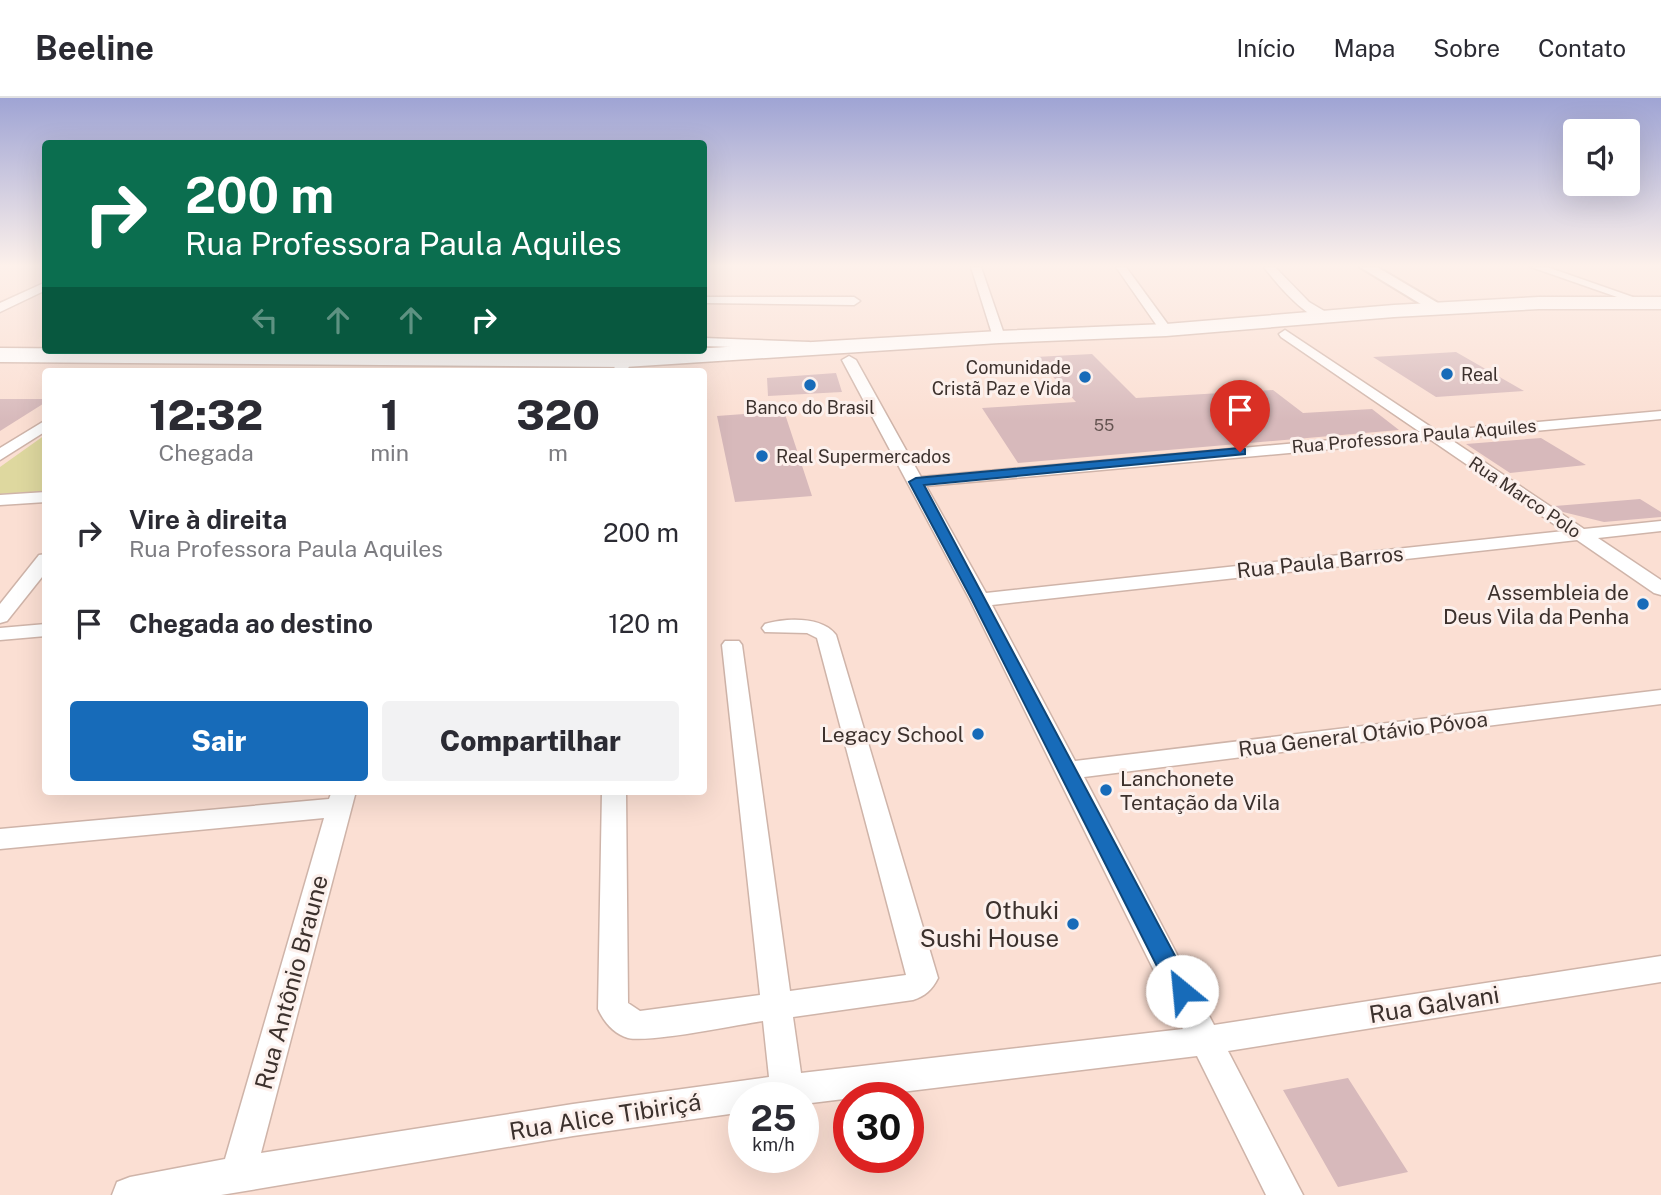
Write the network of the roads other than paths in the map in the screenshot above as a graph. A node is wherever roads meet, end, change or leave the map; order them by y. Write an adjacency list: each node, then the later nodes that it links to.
1 (993, 318): 7 (street)
2 (1157, 318): 5 (street)
3 (1325, 318): 5 (main road)
4 (1635, 318): 6 (main road)
5 (1166, 330): 7 (main road)
6 (1285, 334): 12 (main road); 21 (street, Rua Marco Polo)
7 (999, 337): 12 (main road)
8 (707, 342): 12 (street)
9 (78, 354): 13 (main road)
10 (163, 354): 15 (main road)
11 (321, 354): 14 (main road); 15 (main road)
12 (839, 354): 16 (main road); 17 (main road); 23 (street)
13 (0, 355)
14 (486, 355): 16 (main road)
15 (204, 359): 18 (main road)
16 (625, 360)
17 (707, 368)
18 (0, 369)
19 (1661, 415): 21 (street, Rua Professora Paula Aquiles)
20 (42, 427): 22 (street)
21 (1430, 434): 23 (street, Rua Professora Paula Aquiles); 27 (street, Rua Marco Polo)
22 (0, 455)
23 (916, 482): 30 (street)
24 (42, 497): 25 (street)
25 (0, 500)
26 (1661, 526): 27 (street, Rua Paula Barros)
27 (1579, 533): 29 (street, Rua Marco Polo); 30 (street, Rua Paula Barros)
28 (42, 564): 31 (street)
29 (1661, 589)
30 (979, 600): 37 (street)
31 (0, 617)
32 (772, 628): 42 (street)
33 (42, 630): 34 (street)
34 (0, 634)
35 (732, 645): 42 (street)
36 (1661, 697): 37 (street, Rua General Otávio Póvoa)
37 (1066, 771): 43 (street)
38 (614, 795): 42 (street)
39 (341, 799): 40 (street); 47 (street, Rua Antônio Braune)
40 (0, 839)
41 (1661, 969): 43 (street, Rua Galvani)
42 (778, 1007): 44 (street)
43 (1207, 1040): 45 (street, Rua Alice Tibiriçá); 49 (street)
44 (786, 1082)
45 (819, 1086)
46 (728, 1099): 47 (street, Rua Alice Tibiriçá)
47 (238, 1174): 48 (street, Rua Alice Tibiriçá)
48 (130, 1195)
49 (1285, 1195)

